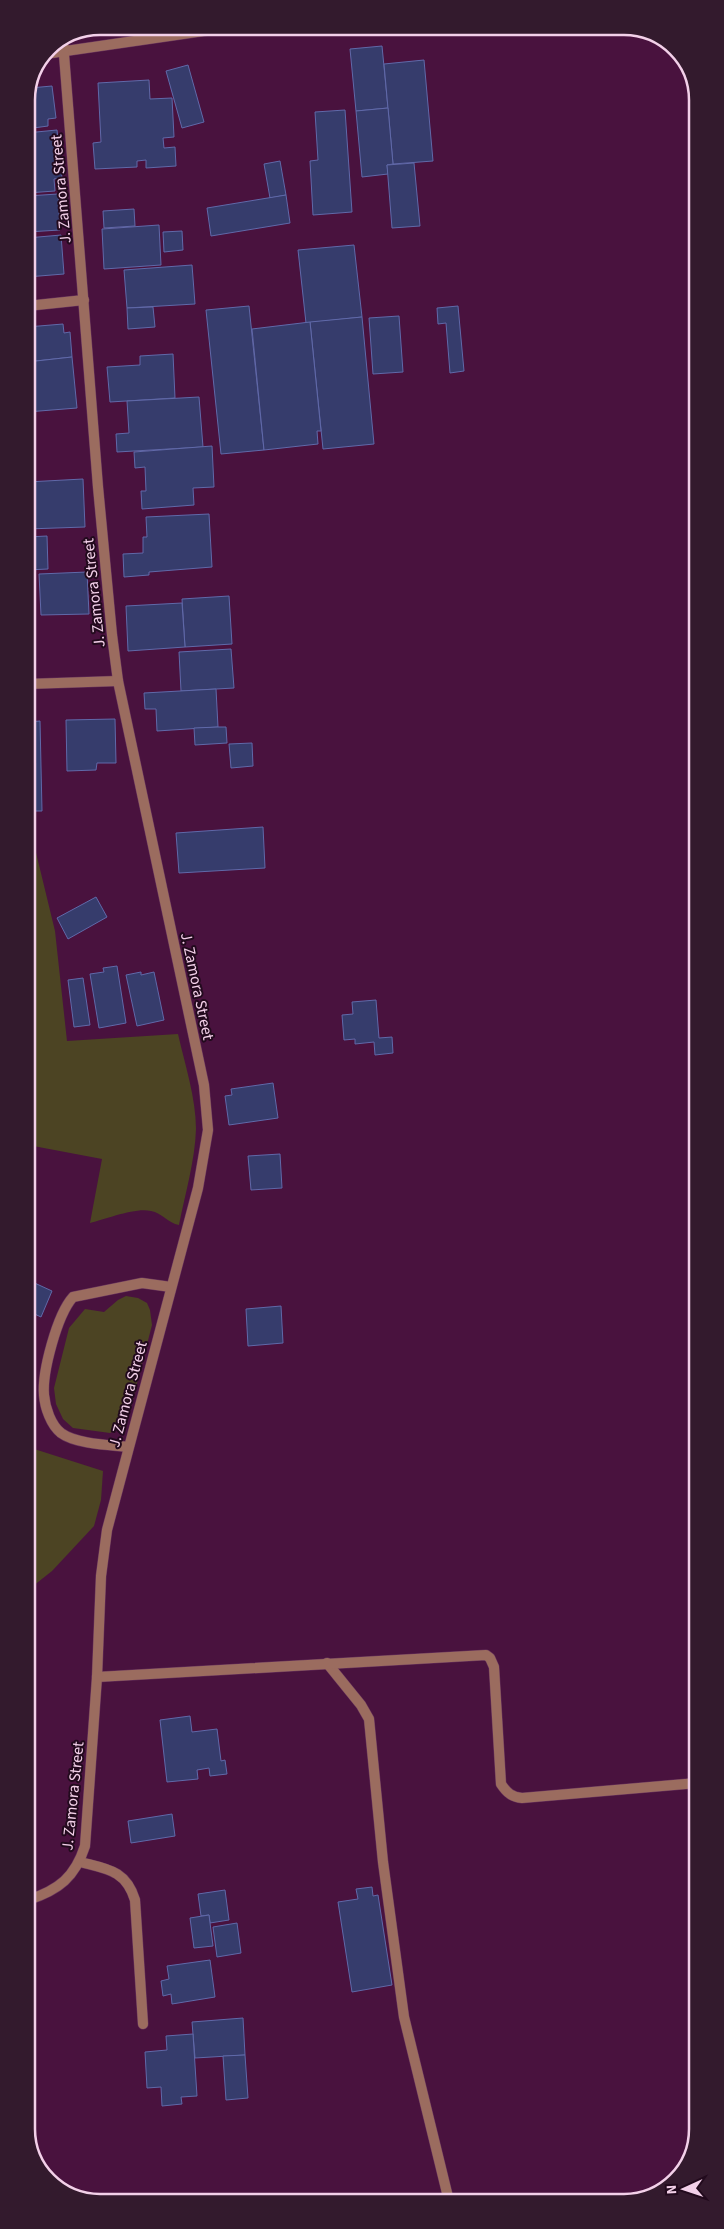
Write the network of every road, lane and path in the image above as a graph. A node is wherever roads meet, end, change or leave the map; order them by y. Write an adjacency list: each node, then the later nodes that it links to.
1 (163, 35): 2 (street)
2 (63, 47): 3 (street, J. Zamora Street)
3 (84, 300): 4 (street); 5 (street, J. Zamora Street)
4 (35, 305)
5 (118, 680): 6 (street); 7 (street, J. Zamora Street)
6 (35, 684)
7 (171, 1286): 8 (street, J. Zamora Street); 8 (street)
8 (128, 1447): 10 (street, J. Zamora Street)
9 (327, 1662): 10 (street); 11 (street); 15 (street)
10 (97, 1677): 12 (street, J. Zamora Street)
11 (689, 1784)
12 (80, 1862): 13 (street, J. Zamora Street); 14 (street)
13 (35, 1897)
14 (143, 2024)
15 (448, 2194)

